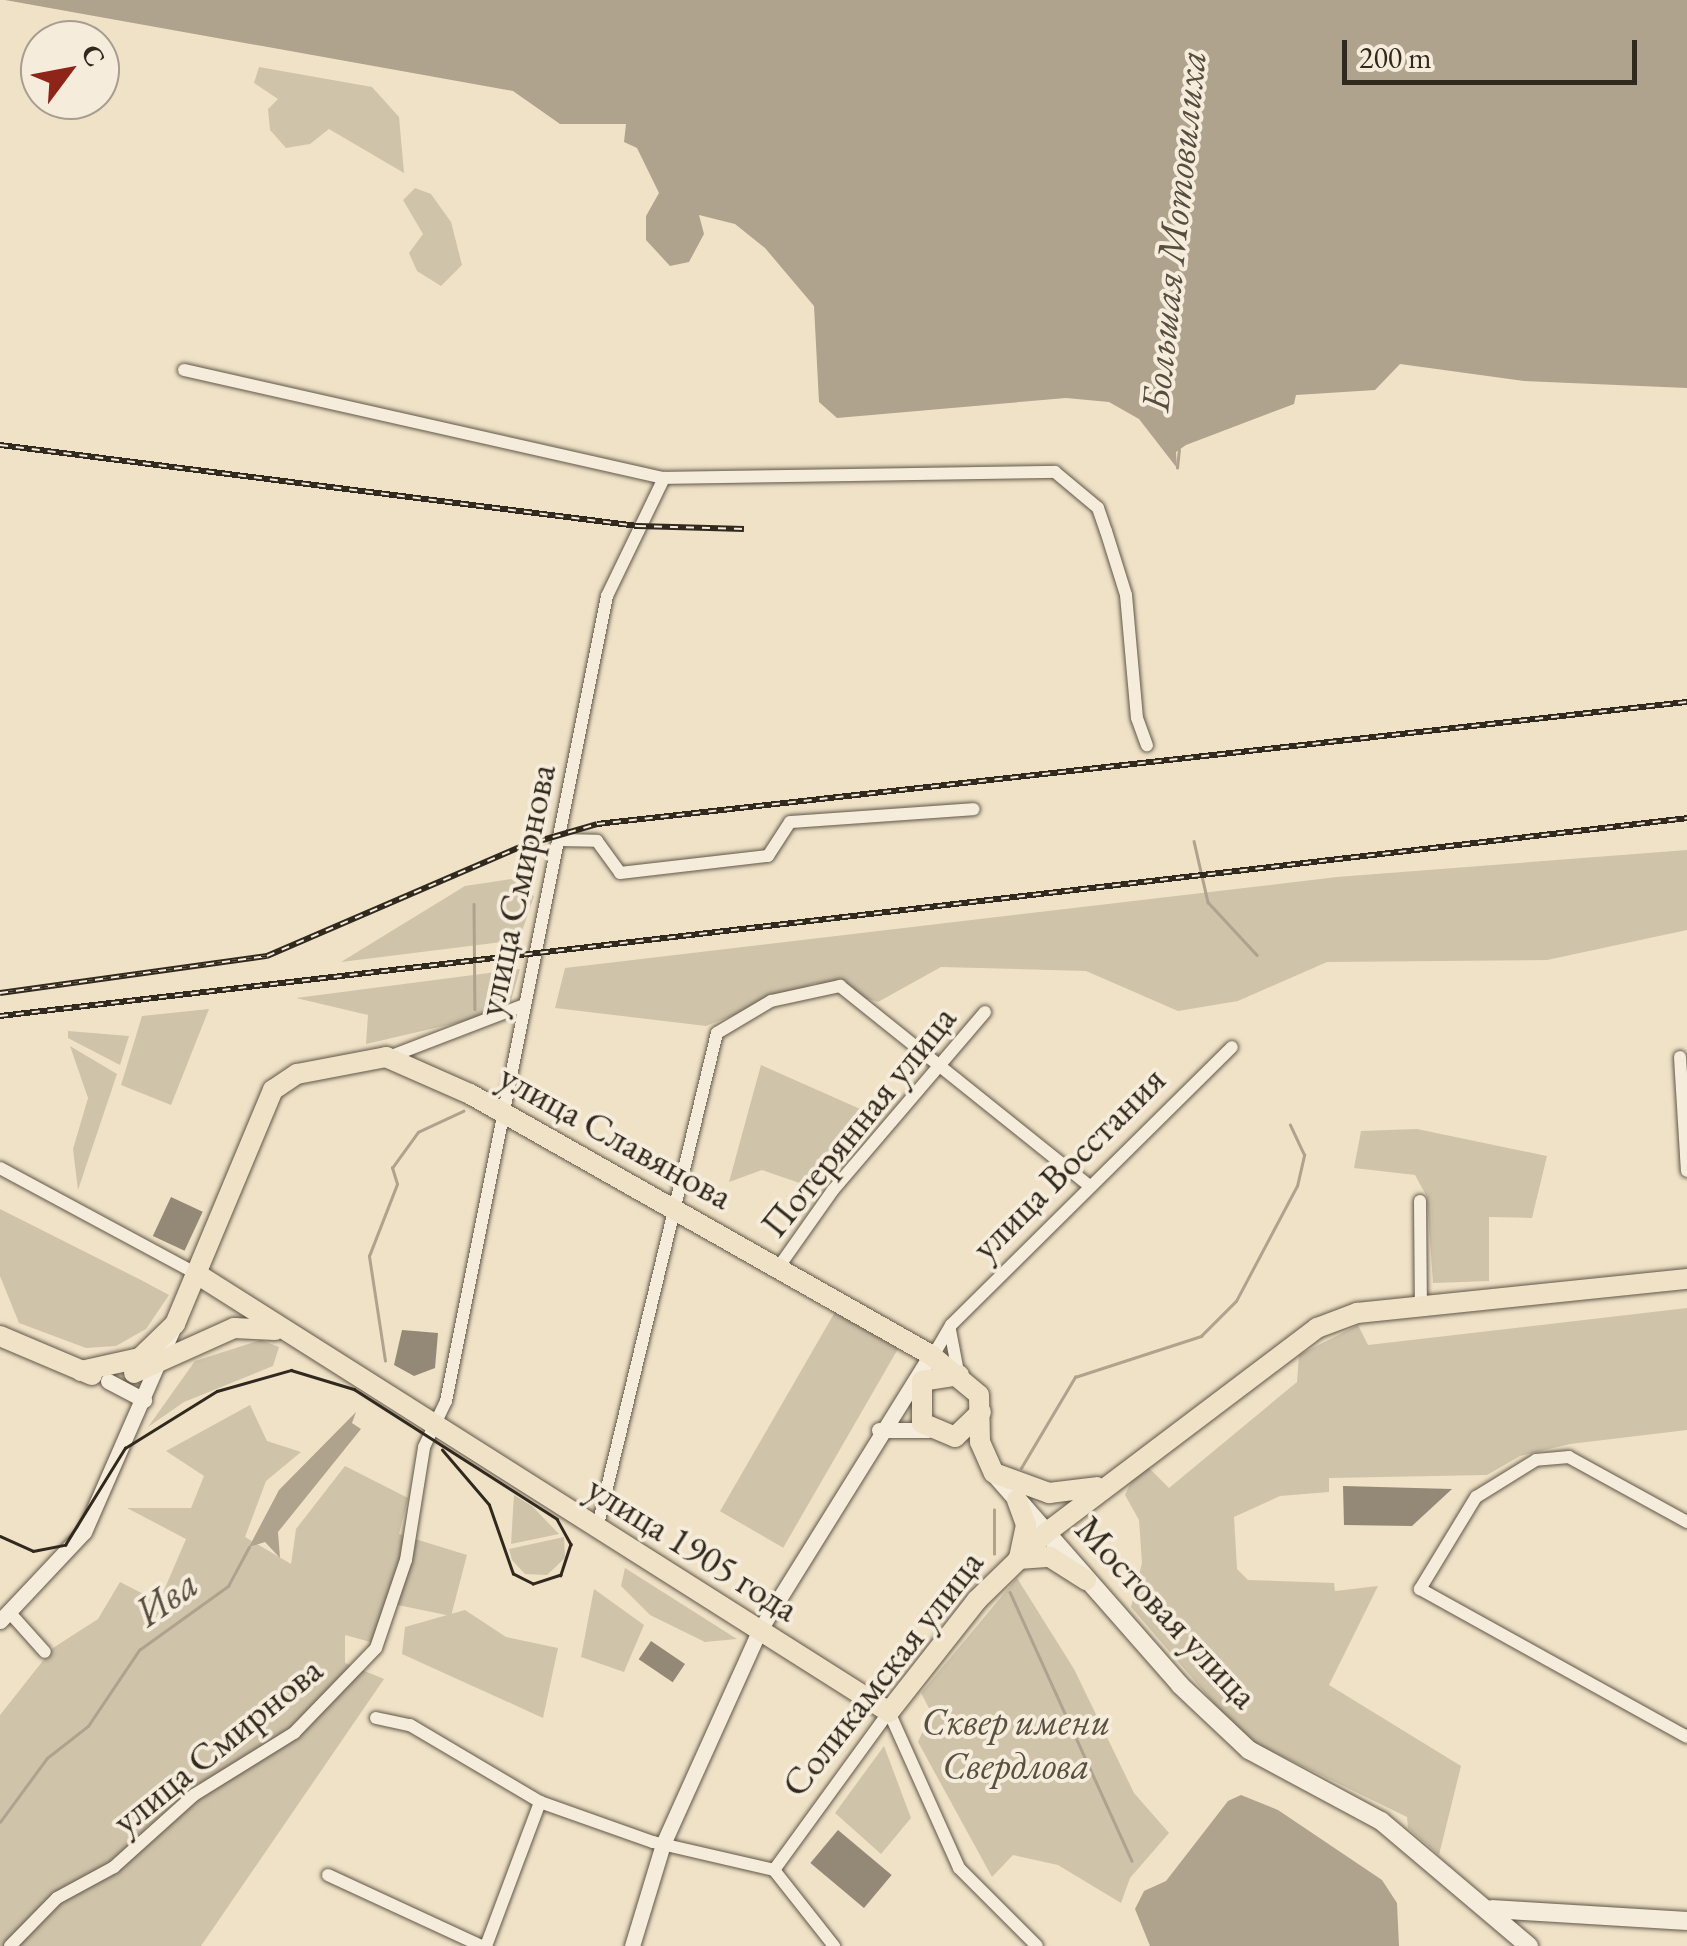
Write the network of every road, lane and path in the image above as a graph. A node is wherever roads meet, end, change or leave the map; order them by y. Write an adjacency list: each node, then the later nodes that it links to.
1 (184, 370): 2 (street)
2 (664, 478): 3 (street); 5 (street, улица Смирнова)
3 (1147, 745)
4 (974, 808): 5 (street)
5 (558, 840): 6 (street, улица Смирнова)
6 (522, 1006): 10 (street); 12 (street, улица Смирнова)
7 (985, 1012): 11 (street, Потерянная улица)
8 (1232, 1048): 15 (street, улица Восстания)
9 (1680, 1056): 14 (street)
10 (386, 1058): 12 (main road, улица Славянова); 19 (main road)
11 (942, 1062): 15 (street); 17 (street); 18 (street, Потерянная улица)
12 (502, 1112): 17 (main road, улица Славянова); 36 (street, улица Смирнова)
13 (0, 1168): 19 (street, улица 1905 года)
14 (1687, 1171)
15 (1088, 1185): 23 (street, улица Восстания)
16 (1420, 1202): 21 (street)
17 (674, 1210): 18 (main road, улица Славянова); 44 (street)
18 (778, 1268): 27 (main road, улица Славянова)
19 (197, 1274): 22 (main road); 25 (main road, улица 1905 года)
20 (1687, 1279): 21 (main road, Соликамская улица)
21 (1421, 1306): 41 (main road, Соликамская улица)
22 (175, 1324): 28 (street); 29 (main road)
23 (950, 1325): 27 (street, улица Восстания); 30 (street)
24 (0, 1336): 29 (main road)
25 (296, 1336): 26 (main road, улица 1905 года); 36 (main road, улица 1905 года)
26 (200, 1340): 28 (main road, улица 1905 года); 37 (street)
27 (931, 1355): 30 (main road, улица Славянова); 32 (street, улица Восстания); 35 (street)
28 (166, 1357): 31 (main road, улица 1905 года); 33 (street)
29 (80, 1371): 31 (main road)
30 (959, 1374): 32 (main road); 34 (main road)
31 (108, 1381): 33 (street)
32 (922, 1381): 35 (street); 38 (main road)
33 (144, 1400): 37 (street)
34 (982, 1410): 38 (main road); 40 (main road, Мостовая улица)
35 (890, 1412): 39 (street)
36 (435, 1424): 44 (main road, улица 1905 года); 61 (street, улица Смирнова)
37 (131, 1430): 48 (street)
38 (928, 1430): 39 (street)
39 (876, 1434): 49 (street)
40 (994, 1473): 41 (main road, Соликамская улица); 42 (main road, Мостовая улица)
41 (1099, 1486): 45 (main road, Соликамская улица)
42 (1017, 1500): 45 (main road, Мостовая улица); 46 (main road)
43 (1687, 1522): 53 (street)
44 (597, 1528): 49 (main road, улица 1905 года)
45 (1046, 1533): 46 (main road, Соликамская улица); 47 (main road, Мостовая улица)
46 (1018, 1558): 47 (main road); 51 (main road, Соликамская улица)
47 (1086, 1580): 58 (main road, Мостовая улица)
48 (5, 1617): 50 (street)
49 (759, 1631): 51 (main road, улица 1905 года); 55 (street)
50 (45, 1652)
51 (890, 1712): 56 (street, Соликамская улица); 64 (street)
52 (376, 1718): 54 (street)
53 (1687, 1737)
54 (540, 1802): 55 (street); 62 (street)
55 (662, 1844): 56 (street); 63 (street)
56 (774, 1870): 60 (street)
57 (328, 1876): 62 (street)
58 (1492, 1909): 59 (main road); 65 (main road, Мостовая улица)
59 (1687, 1921)
60 (829, 1944)
61 (10, 1946)
62 (484, 1946)
63 (632, 1946)
64 (1037, 1946)
65 (1529, 1946)

